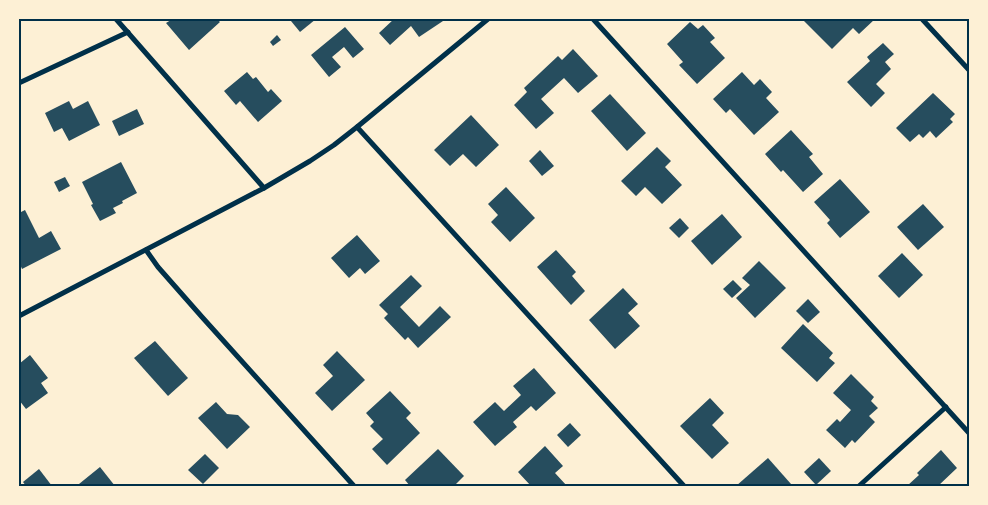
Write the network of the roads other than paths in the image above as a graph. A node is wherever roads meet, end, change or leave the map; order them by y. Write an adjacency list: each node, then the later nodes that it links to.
1 (116, 19): 5 (street)
2 (488, 19): 8 (street)
3 (593, 19): 12 (street)
4 (922, 19): 6 (street)
5 (128, 32): 7 (street); 9 (street)
6 (969, 70)
7 (19, 84)
8 (357, 127): 9 (street); 15 (street)
9 (264, 188): 10 (street)
10 (146, 250): 11 (street); 14 (street)
11 (19, 316)
12 (946, 407): 13 (street); 16 (street)
13 (969, 433)
14 (354, 486)
15 (684, 486)
16 (859, 486)

